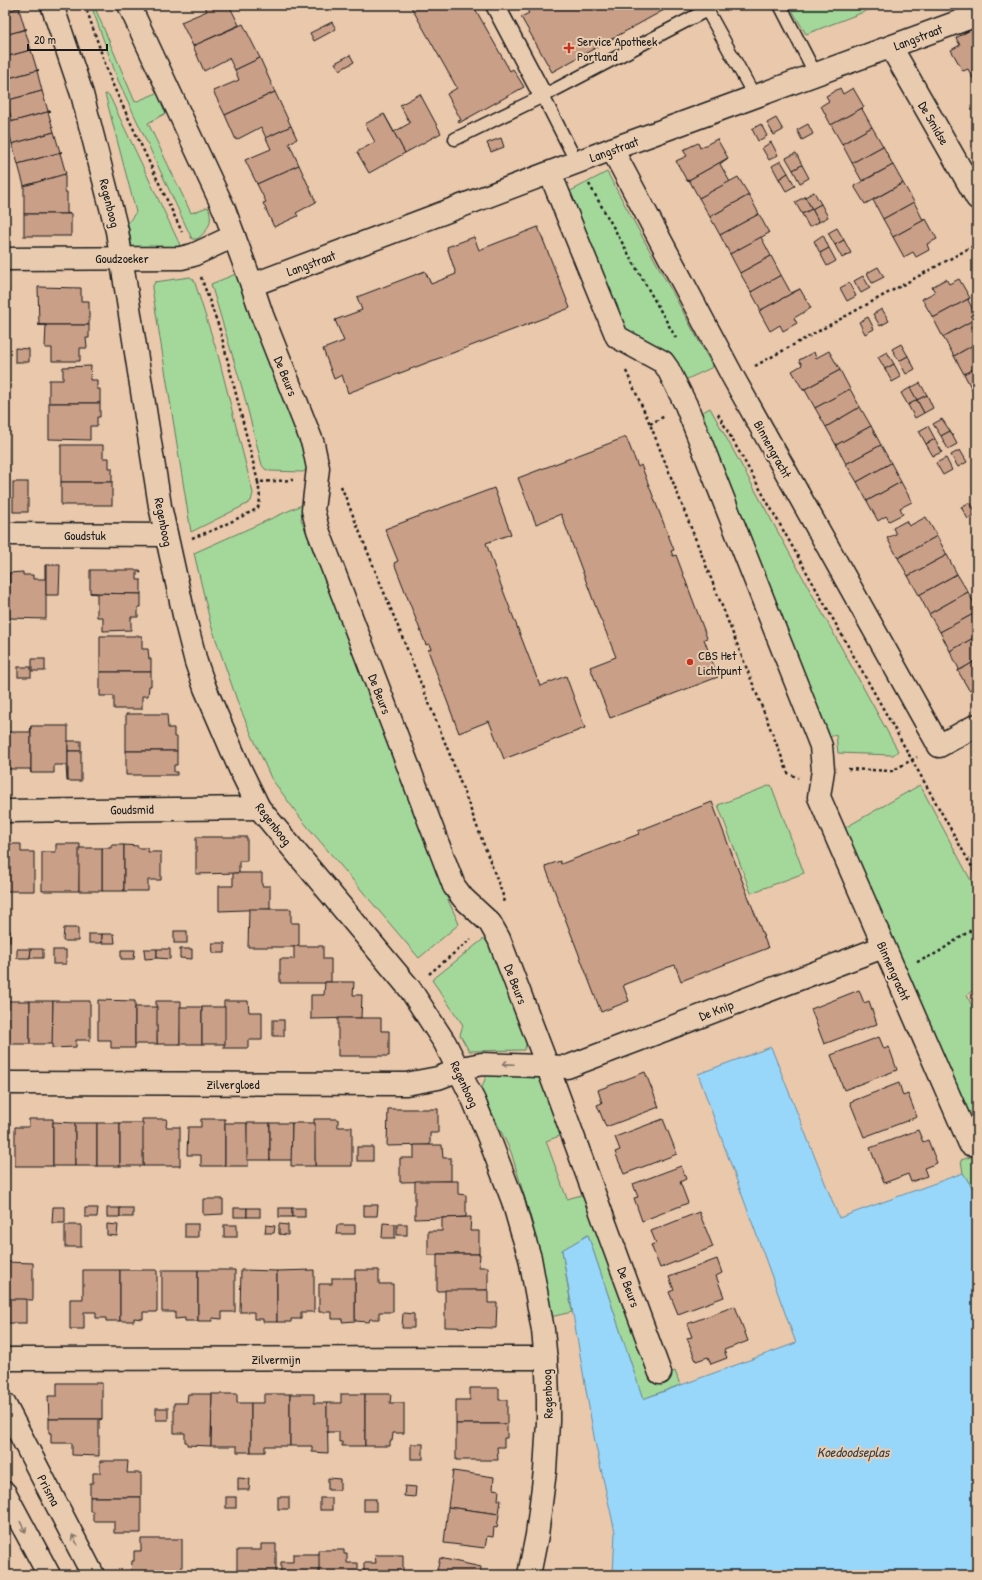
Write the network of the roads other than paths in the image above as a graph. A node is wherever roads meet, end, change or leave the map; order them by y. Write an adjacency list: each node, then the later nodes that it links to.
1 (52, 5): 16 (street, Regenboog)
2 (129, 5): 15 (street, De Beurs)
3 (494, 5): 8 (street)
4 (780, 5): 7 (lane)
5 (977, 15): 6 (street, Langstraat)
6 (891, 47): 7 (street, Langstraat); 14 (street, De Smidse)
7 (816, 75): 9 (street, Langstraat)
8 (543, 96): 9 (lane); 10 (lane); 12 (lane)
9 (755, 97): 11 (street, Langstraat)
10 (455, 139)
11 (612, 149): 12 (street, Langstraat); 21 (street, Binnengracht)
12 (577, 162): 13 (street, Langstraat)
13 (550, 173): 18 (street, Langstraat); 24 (street, Binnengracht)
14 (977, 198)
15 (234, 236): 16 (street, Goudzoeker); 18 (street, De Beurs)
16 (122, 258): 17 (street, Goudzoeker); 20 (street, Regenboog)
17 (5, 259)
18 (252, 285): 25 (street, De Beurs)
19 (5, 534): 20 (street, Goudstuk)
20 (166, 535): 22 (street, Regenboog)
21 (977, 725)
22 (259, 808): 23 (street, Goudsmid); 26 (street, Regenboog)
23 (5, 811)
24 (883, 947): 25 (street, De Knip); 28 (street, Binnengracht)
25 (548, 1065): 26 (street, De Knip, one-way to 26); 31 (street, De Beurs)
26 (459, 1070): 27 (street, Zilvergloed); 29 (street, Regenboog)
27 (5, 1083)
28 (970, 1144)
29 (546, 1358): 30 (street, Zilvermijn); 36 (street, Regenboog)
30 (5, 1359)
31 (660, 1373)
32 (5, 1405): 35 (street, Prisma, one-way to 32)
33 (5, 1493): 34 (street, one-way to 34)
34 (49, 1575)
35 (94, 1575)
36 (529, 1575)

